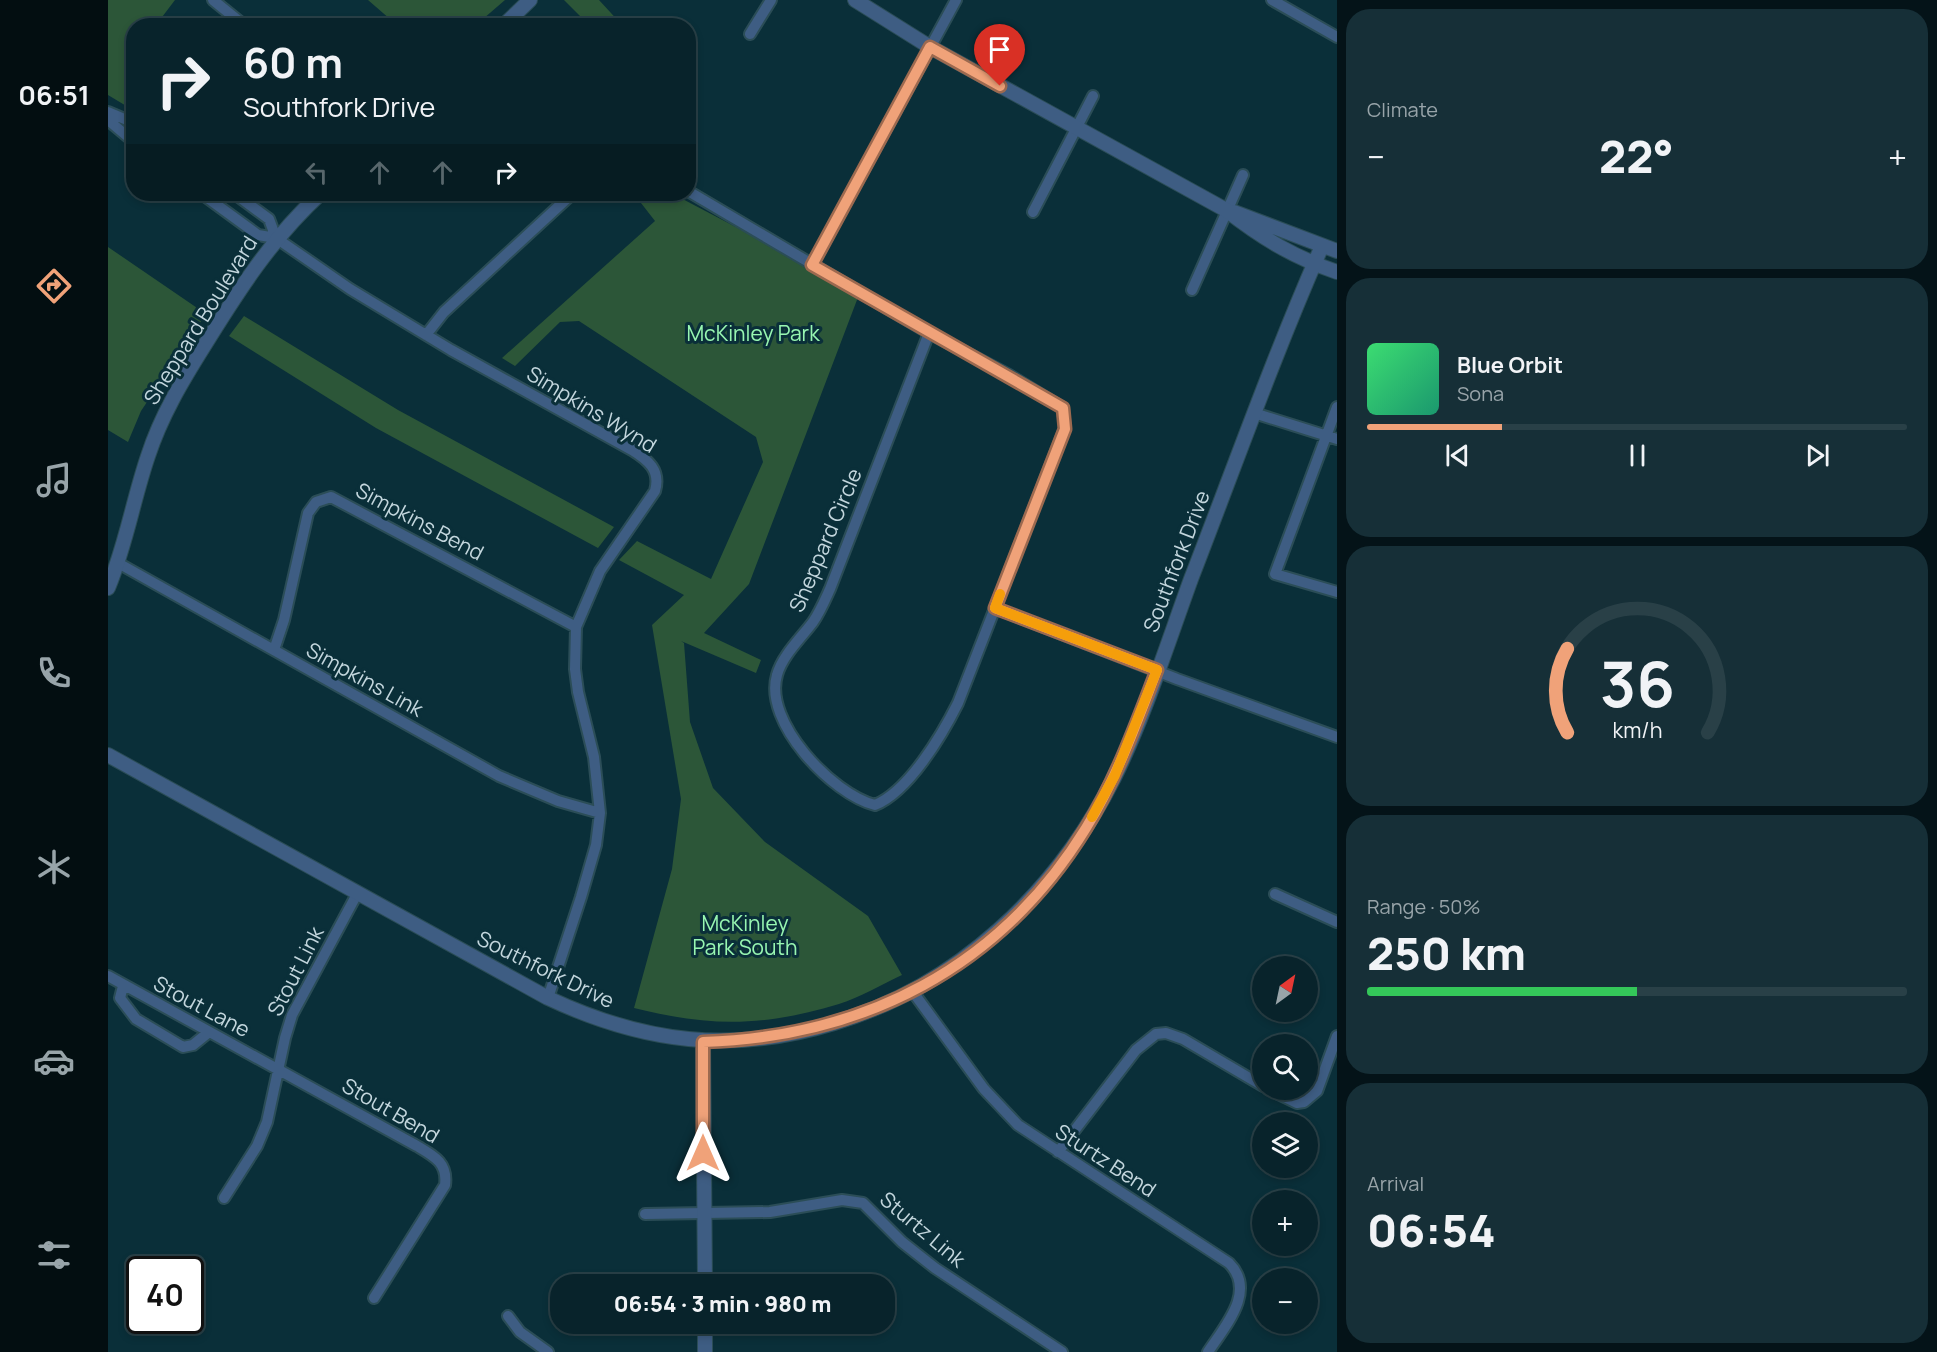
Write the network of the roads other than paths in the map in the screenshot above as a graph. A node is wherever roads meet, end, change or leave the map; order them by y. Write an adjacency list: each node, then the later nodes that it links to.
1 (213, 0): 7 (street)
2 (530, 0): 8 (street)
3 (771, 0): 9 (street)
4 (855, 0): 11 (street)
5 (956, 0): 11 (street)
6 (1272, 0): 10 (street)
7 (235, 18)
8 (511, 18)
9 (750, 34)
10 (1337, 37)
11 (930, 47): 16 (street); 30 (street)
12 (1094, 96): 16 (street)
13 (108, 112): 15 (street)
14 (108, 120): 17 (street)
15 (126, 120)
16 (1076, 129): 24 (street); 25 (street)
17 (126, 135)
18 (1243, 175): 24 (street)
19 (696, 196): 30 (street, Sheppard Circle)
20 (212, 201): 26 (street)
21 (245, 201): 26 (street)
22 (313, 201): 26 (street, Sheppard Boulevard)
23 (564, 201): 34 (street)
24 (1226, 210): 27 (street); 29 (street); 32 (street)
25 (1033, 212)
26 (276, 238): 34 (street, Simpkins Wynd); 39 (street, Sheppard Boulevard)
27 (1322, 246): 28 (street); 29 (street, Southfork Drive)
28 (1337, 250)
29 (1314, 264): 31 (street); 36 (street, Southfork Drive)
30 (812, 265): 33 (street, Sheppard Circle)
31 (1337, 272)
32 (1192, 290)
33 (929, 333): 42 (street, Sheppard Circle); 42 (street, Sheppard Circle)
34 (426, 335): 43 (street, Simpkins Wynd)
35 (1337, 407): 37 (street)
36 (1254, 413): 37 (street); 45 (street, Southfork Drive)
37 (1324, 436): 38 (street); 41 (street)
38 (1337, 439)
39 (118, 563): 40 (street, Sheppard Boulevard); 44 (street, Simpkins Link)
40 (108, 588)
41 (1337, 592)
42 (995, 608): 45 (street)
43 (576, 627): 44 (street, Simpkins Bend); 48 (street, Simpkins Wynd)
44 (274, 650): 48 (street, Simpkins Link)
45 (1157, 670): 46 (street); 54 (street, Southfork Drive)
46 (1337, 736)
47 (108, 755): 49 (street, Southfork Drive)
48 (600, 813): 55 (street, Simpkins Wynd)
49 (357, 894): 55 (street, Southfork Drive); 59 (street, Stout Link)
50 (1275, 894): 51 (street)
51 (1337, 922)
52 (108, 976): 53 (street, Stout Lane)
53 (123, 986): 56 (street, Stout Lane); 56 (street)
54 (913, 992): 58 (street, Southfork Drive); 64 (street, Sturtz Bend)
55 (548, 998): 58 (street, Southfork Drive)
56 (209, 1032): 59 (street, Stout Lane)
57 (1337, 1036): 61 (street)
58 (703, 1042): 67 (street)
59 (278, 1069): 65 (street, Stout Link); 69 (street, Stout Bend)
60 (1252, 1080): 64 (street)
61 (1318, 1088)
62 (1291, 1100): 63 (street)
63 (1305, 1100)
64 (1058, 1152): 75 (street, Sturtz Bend)
65 (224, 1198)
66 (645, 1214): 67 (street, Sturtz Link)
67 (704, 1214): 68 (street); 74 (street, Sturtz Link)
68 (705, 1274)
69 (374, 1298)
70 (508, 1316): 72 (street)
71 (705, 1334): 73 (street)
72 (548, 1352)
73 (705, 1352)
74 (1062, 1352)
75 (1208, 1352)

